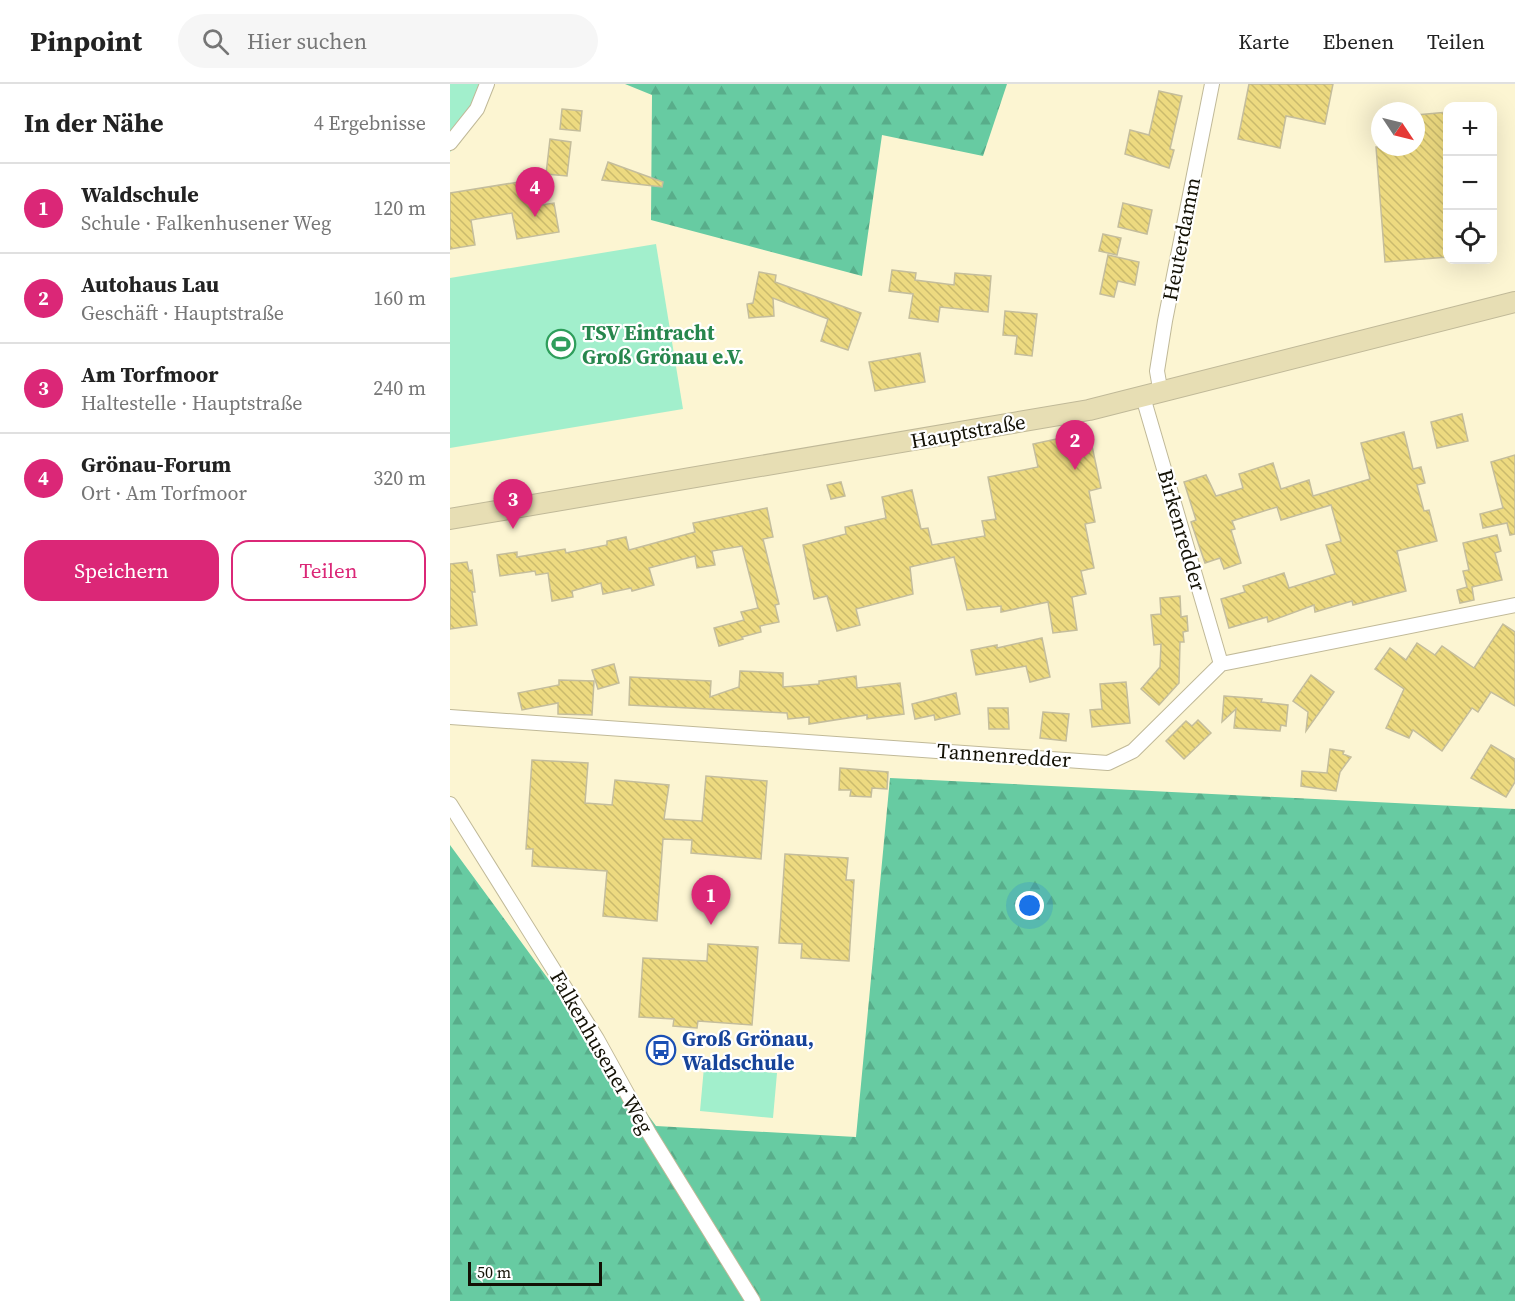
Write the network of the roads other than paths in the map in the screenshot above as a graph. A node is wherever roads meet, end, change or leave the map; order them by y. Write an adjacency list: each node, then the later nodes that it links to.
1 (487, 84): 3 (street)
2 (1212, 84): 5 (street, Heuterdamm)
3 (450, 143)
4 (1515, 302): 5 (main road, Hauptstraße)
5 (1152, 395): 6 (main road, Hauptstraße); 8 (street, Birkenredder)
6 (450, 519)
7 (1515, 605): 8 (street)
8 (1221, 664): 9 (street, Tannenredder)
9 (450, 717)
10 (450, 804): 11 (street, Falkenhusener Weg)
11 (753, 1301)

